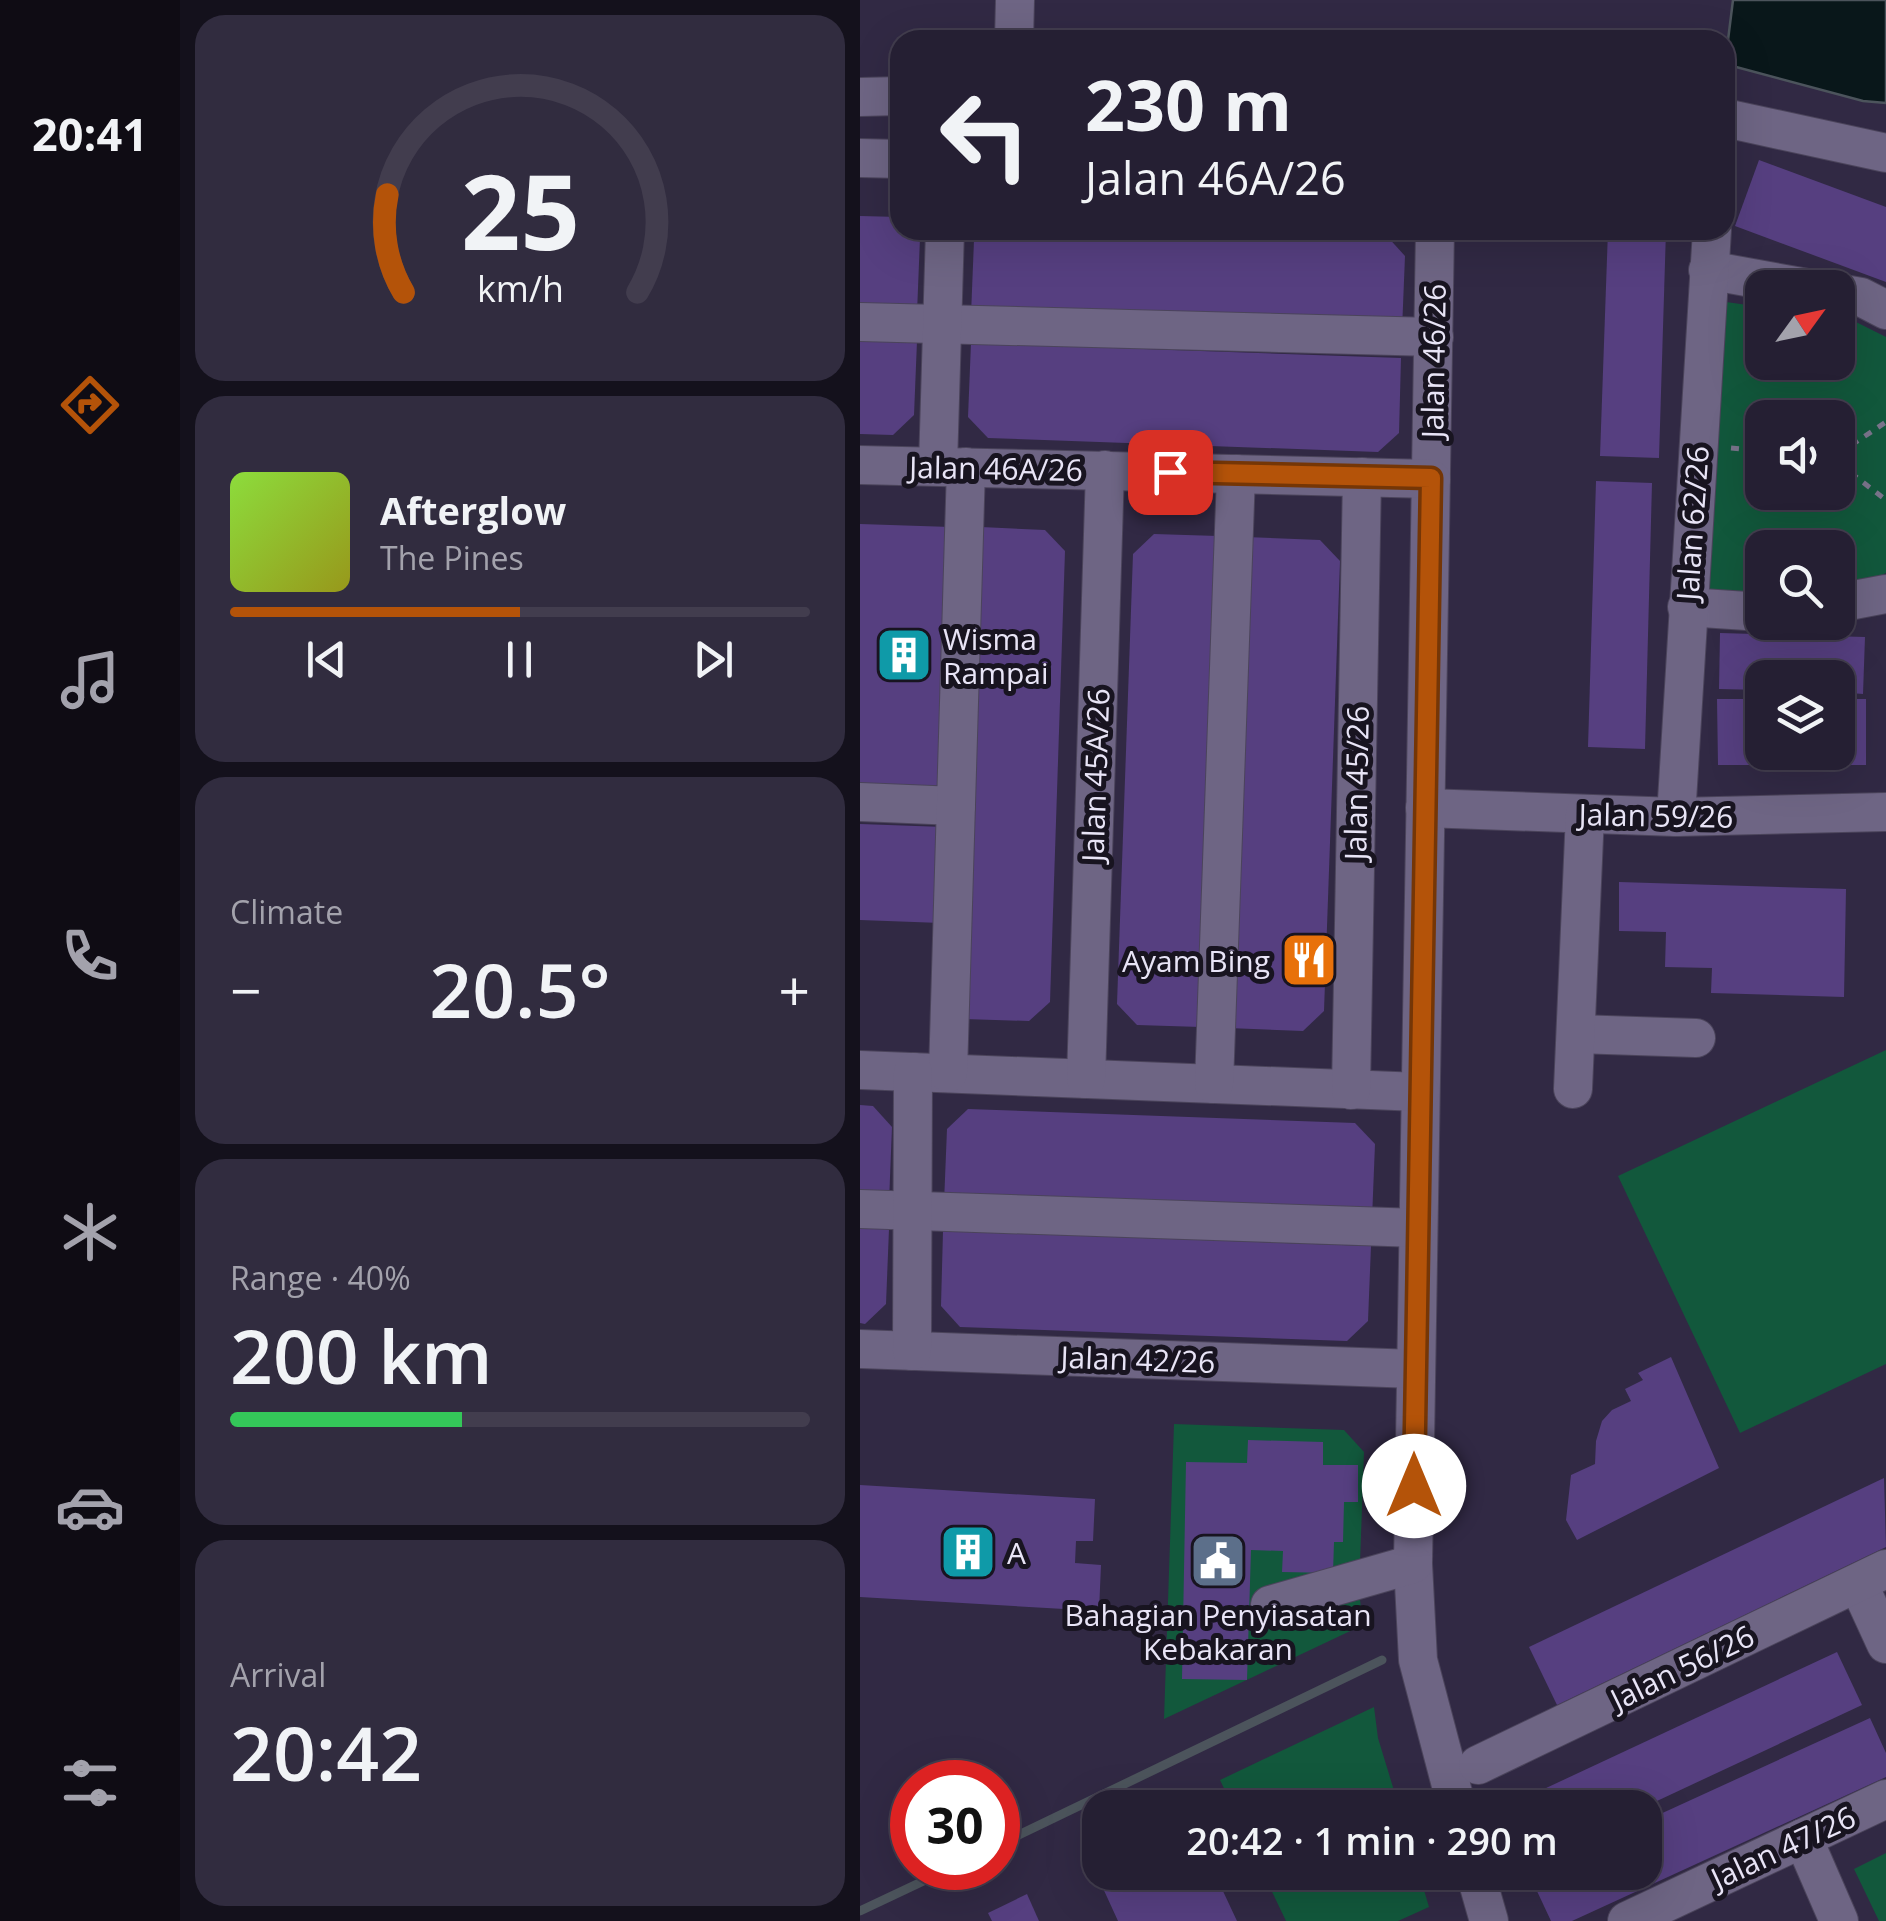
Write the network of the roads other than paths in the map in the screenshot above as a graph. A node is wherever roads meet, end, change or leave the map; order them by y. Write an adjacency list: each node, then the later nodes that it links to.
1 (1015, 0): 2 (street)
2 (1014, 30)
3 (890, 96): 4 (street)
4 (860, 97)
5 (1735, 120): 6 (street)
6 (1886, 153)
7 (860, 158): 8 (street)
8 (890, 159)
9 (945, 240): 17 (street)
10 (1436, 240): 18 (street, Jalan 46/26)
11 (1711, 240): 12 (street, Jalan 62/26)
12 (1708, 270): 13 (street); 27 (street, Jalan 62/26)
13 (1745, 277)
14 (1855, 296): 15 (street)
15 (1886, 310)
16 (860, 322): 17 (street)
17 (942, 325): 18 (street); 20 (street)
18 (1434, 336): 24 (street, Jalan 46/26)
19 (860, 464): 20 (street, Jalan 46A/26)
20 (952, 467): 21 (street, Jalan 46A/26); 30 (street)
21 (1105, 470): 22 (street, Jalan 46A/26); 39 (street, Jalan 45A/26)
22 (1236, 474): 23 (street, Jalan 46A/26); 40 (street)
23 (1362, 477): 24 (street, Jalan 46A/26); 42 (street, Jalan 45/26)
24 (1431, 478): 31 (street, Jalan 46/26)
25 (1886, 594): 26 (street)
26 (1855, 600)
27 (1687, 608): 28 (street); 34 (street, Jalan 62/26)
28 (1745, 611)
29 (860, 802): 30 (street)
30 (956, 806): 38 (street)
31 (1425, 808): 33 (street, Jalan 59/26); 43 (street, Jalan 46/26)
32 (1886, 812): 34 (street, Jalan 59/26)
33 (1585, 814): 34 (street, Jalan 59/26); 35 (street)
34 (1676, 817)
35 (1576, 1034): 36 (street); 41 (street)
36 (1696, 1038)
37 (860, 1070): 38 (street)
38 (930, 1073): 39 (street); 45 (street)
39 (1086, 1079): 40 (street)
40 (1214, 1084): 42 (street)
41 (1573, 1089)
42 (1351, 1090): 43 (street)
43 (1420, 1092): 46 (street, Jalan 46/26)
44 (860, 1209): 45 (street)
45 (912, 1211): 46 (street); 48 (street)
46 (1418, 1228): 49 (street, Jalan 46/26)
47 (860, 1349): 48 (street, Jalan 42/26)
48 (912, 1351): 49 (street, Jalan 42/26)
49 (1415, 1368): 50 (street, Jalan 46/26)
50 (1413, 1564): 52 (street); 55 (street, Jalan 46/26)
51 (1872, 1576): 53 (street); 54 (street, Jalan 56/26)
52 (1270, 1605)
53 (1886, 1644)
54 (1478, 1766)
55 (1451, 1790)
56 (1886, 1799): 57 (street, Jalan 47/26)
57 (1802, 1838): 60 (street, Jalan 47/26); 61 (street)
58 (1480, 1890): 59 (street)
59 (1489, 1921)
60 (1626, 1921)
61 (1839, 1921)

